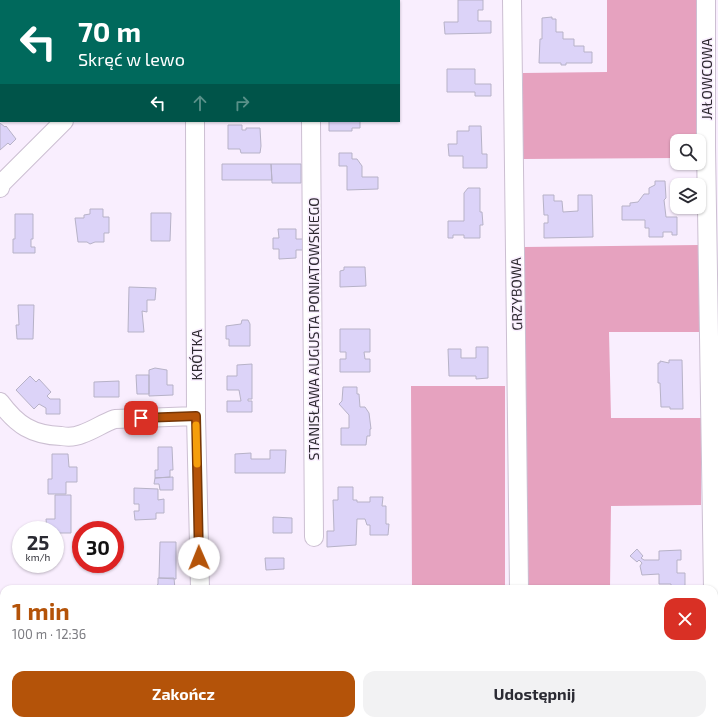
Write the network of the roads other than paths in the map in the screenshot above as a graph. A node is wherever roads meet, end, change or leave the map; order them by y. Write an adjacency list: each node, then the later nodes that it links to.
1 (512, 0): 11 (street, GRZYBOWA)
2 (706, 0): 12 (street, JAŁOWCOWA)
3 (63, 122): 6 (street)
4 (196, 122): 8 (street, KRÓTKA)
5 (311, 122): 9 (street, STANISŁAWA AUGUSTA PONIATOWSKIEGO)
6 (0, 188)
7 (0, 402): 8 (street)
8 (196, 416): 10 (street, KRÓTKA)
9 (314, 537)
10 (200, 585)
11 (519, 585)
12 (713, 585)

